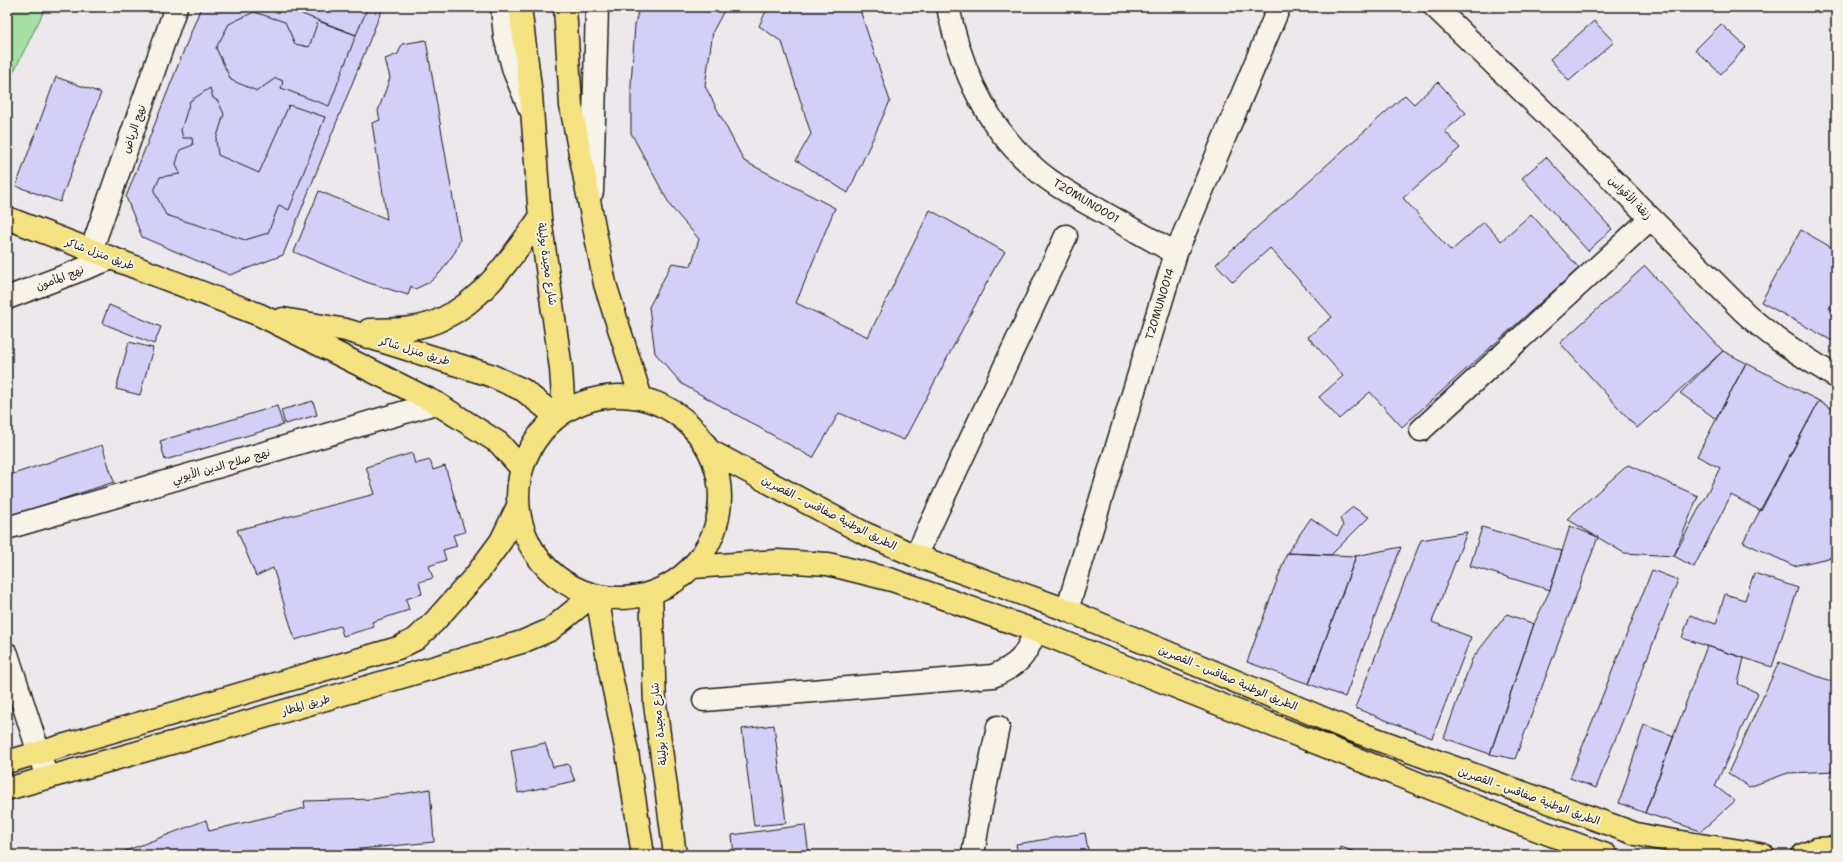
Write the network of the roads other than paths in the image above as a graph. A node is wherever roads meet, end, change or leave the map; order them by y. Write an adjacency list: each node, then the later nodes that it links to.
1 (176, 7): 15 (street, نهج الرياض)
2 (502, 7): 9 (street, شارع مجيدة بوليلة)
3 (520, 7): 9 (main road, شارع مجيدة بوليلة)
4 (565, 7): 10 (main road)
5 (597, 7): 10 (street)
6 (948, 7): 16 (street, T20MUN0001)
7 (1279, 7): 16 (street, T20MUN0014)
8 (1434, 7): 13 (street, زنقة الأقواس)
9 (532, 115): 12 (main road, شارع مجيدة بوليلة)
10 (592, 211): 22 (main road)
11 (7, 218): 15 (main road, طريق منزل شاكر)
12 (540, 218): 20 (main road); 24 (main road, شارع مجيدة بوليلة)
13 (1650, 219): 21 (street, زنقة الأقواس); 25 (street)
14 (1066, 236): 30 (street)
15 (91, 251): 17 (main road, طريق منزل شاكر)
16 (1176, 253): 34 (street, T20MUN0014)
17 (112, 258): 18 (street, نهج المأمون); 19 (main road, طريق منزل شاكر)
18 (7, 298)
19 (260, 315): 20 (main road, طريق منزل شاكر); 23 (main road, طريق منزل شاكر)
20 (346, 330): 24 (main road, طريق منزل شاكر)
21 (1836, 377)
22 (641, 398): 24 (main road); 26 (main road)
23 (436, 403): 27 (main road, طريق منزل شاكر); 29 (street, نهج صلاح الدين الأيوبي)
24 (561, 415): 27 (main road)
25 (1421, 430)
26 (710, 451): 30 (main road, الطريق الوطنية صفاقس - القصرين); 31 (main road)
27 (522, 470): 28 (main road)
28 (518, 506): 33 (main road); 39 (main road)
29 (7, 528)
30 (916, 556): 34 (main road, الطريق الوطنية صفاقس - القصرين)
31 (694, 566): 32 (main road); 35 (main road)
32 (651, 593): 33 (main road); 45 (main road, شارع مجيدة بوليلة)
33 (595, 595): 41 (main road, طريق المطار); 44 (main road)
34 (1067, 610): 48 (main road, الطريق الوطنية صفاقس - القصرين)
35 (1036, 631): 37 (street); 47 (main road)
36 (7, 654): 39 (street)
37 (704, 700)
38 (998, 728): 46 (street)
39 (40, 753): 40 (main road); 41 (street)
40 (7, 762)
41 (47, 778): 42 (main road, طريق المطار)
42 (7, 789)
43 (1836, 848): 49 (main road)
44 (643, 855)
45 (675, 855)
46 (973, 855)
47 (1606, 855)
48 (1763, 855)
49 (1802, 855)

